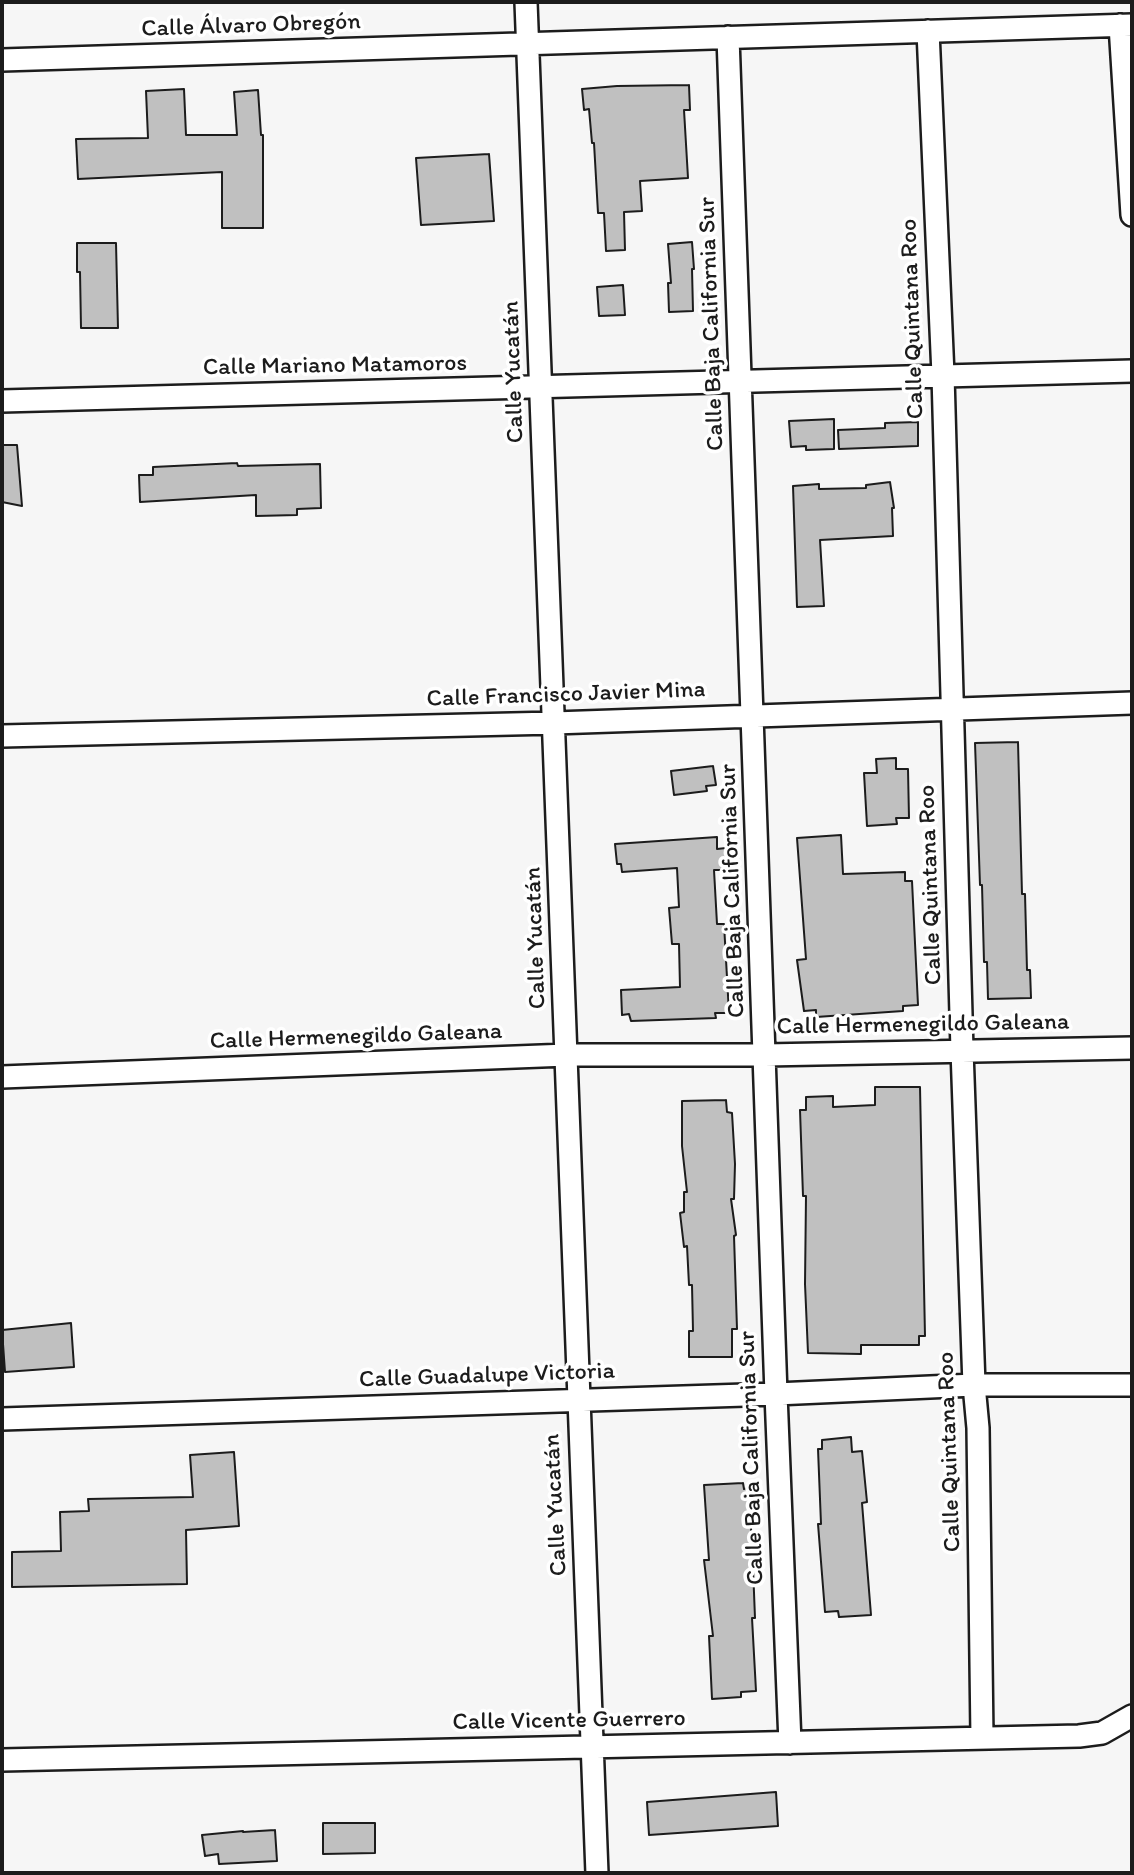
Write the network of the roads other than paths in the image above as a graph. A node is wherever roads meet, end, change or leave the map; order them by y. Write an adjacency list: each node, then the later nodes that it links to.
1 (526, 2): 5 (street, Calle Yucatán)
2 (1126, 25): 3 (street, Calle Álvaro Obregón); 7 (street)
3 (928, 31): 4 (street, Calle Álvaro Obregón); 9 (street, Calle Quintana Roo)
4 (728, 37): 5 (street, Calle Álvaro Obregón); 10 (street, Calle Baja California Sur)
5 (528, 43): 6 (street, Calle Álvaro Obregón); 11 (street, Calle Yucatán)
6 (2, 60)
7 (1132, 215)
8 (1132, 371): 9 (street, Calle Mariano Matamoros)
9 (943, 375): 10 (street, Calle Mariano Matamoros); 14 (street, Calle Quintana Roo)
10 (741, 382): 11 (street, Calle Mariano Matamoros); 15 (street, Calle Baja California Sur)
11 (541, 387): 12 (street, Calle Mariano Matamoros); 16 (street, Calle Yucatán)
12 (2, 401)
13 (1132, 703): 14 (street, Calle Francisco Javier Mina)
14 (951, 710): 15 (street, Calle Francisco Javier Mina); 19 (street, Calle Quintana Roo)
15 (753, 715): 16 (street, Calle Francisco Javier Mina); 21 (street, Calle Baja California Sur)
16 (554, 723): 17 (street, Calle Francisco Javier Mina); 20 (street, Calle Yucatán)
17 (2, 736)
18 (1132, 1048): 19 (street, Calle Hermenegildo Galeana)
19 (962, 1050): 21 (street, Calle Hermenegildo Galeana); 23 (street, Calle Quintana Roo)
20 (567, 1055): 21 (street, Calle Hermenegildo Galeana); 22 (street, Calle Hermenegildo Galeana); 26 (street, Calle Yucatán)
21 (765, 1055): 25 (street, Calle Baja California Sur)
22 (2, 1077)
23 (974, 1385): 24 (street, Calle Guadalupe Victoria); 25 (street, Calle Guadalupe Victoria); 29 (street, Calle Quintana Roo)
24 (1132, 1385)
25 (776, 1394): 26 (street, Calle Guadalupe Victoria); 30 (street, Calle Baja California Sur)
26 (578, 1399): 27 (street, Calle Guadalupe Victoria); 31 (street, Calle Yucatán)
27 (2, 1419)
28 (1132, 1716): 29 (street, Calle Vicente Guerrero)
29 (982, 1738): 30 (street, Calle Vicente Guerrero)
30 (790, 1743): 31 (street, Calle Vicente Guerrero)
31 (593, 1747): 32 (street, Calle Vicente Guerrero); 33 (street, Calle Yucatán)
32 (2, 1760)
33 (597, 1873)

